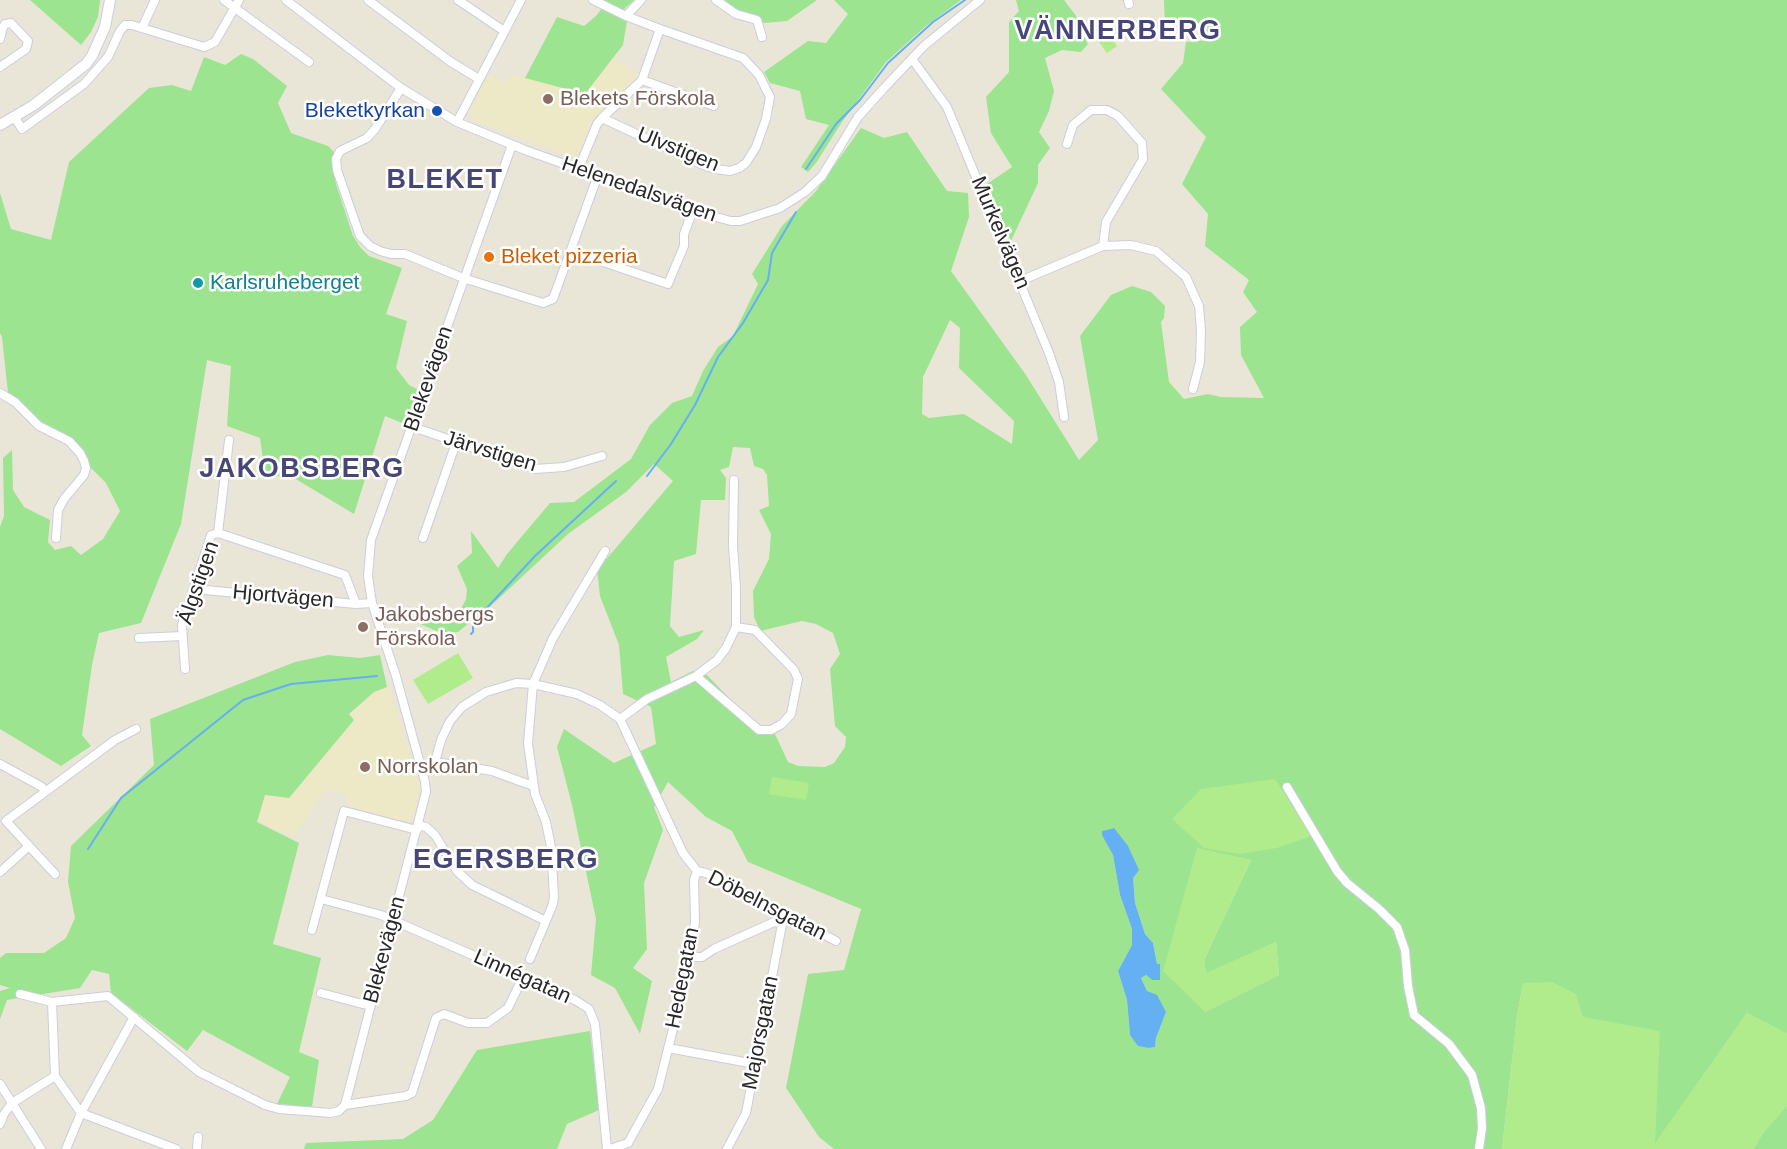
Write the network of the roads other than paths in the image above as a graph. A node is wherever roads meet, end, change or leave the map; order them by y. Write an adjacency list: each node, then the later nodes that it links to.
1 (110, 0): 26 (street)
2 (155, 0): 14 (street)
3 (224, 0): 12 (street)
4 (286, 0): 24 (street, Helenedalsvägen)
5 (368, 0): 22 (street)
6 (458, 0): 16 (street)
7 (521, 0): 16 (street)
8 (593, 0): 13 (street, Ulvstigen)
9 (641, 0): 13 (street)
10 (716, 0): 17 (street)
11 (980, 0): 19 (street, Helenedalsvägen)
12 (237, 4): 14 (street); 20 (street)
13 (626, 16): 15 (street, Ulvstigen)
14 (142, 28): 26 (street)
15 (660, 29): 23 (street); 27 (street, Ulvstigen)
16 (504, 31): 22 (street)
17 (762, 37)
18 (0, 39): 21 (street)
19 (912, 59): 34 (street, Helenedalsvägen); 38 (street, Murkelvägen)
20 (309, 62)
21 (0, 67)
22 (479, 79): 28 (street)
23 (642, 80): 25 (street); 27 (street)
24 (401, 88): 28 (street, Helenedalsvägen); 37 (street)
25 (714, 106)
26 (15, 118): 29 (street)
27 (602, 118): 32 (street)
28 (457, 122): 31 (street, Helenedalsvägen)
29 (0, 125)
30 (1067, 144): 35 (street)
31 (512, 145): 32 (street, Helenedalsvägen); 37 (street, Blekevägen)
32 (579, 168): 33 (street, Helenedalsvägen)
33 (597, 175): 34 (street, Helenedalsvägen); 36 (street)
34 (693, 210): 36 (street)
35 (1103, 246): 38 (street); 39 (street)
36 (571, 251): 37 (street)
37 (463, 278): 42 (street, Blekevägen)
38 (1020, 281): 41 (street, Murkelvägen)
39 (1193, 389)
40 (0, 393): 48 (street)
41 (1064, 417)
42 (413, 427): 44 (street, Järvstigen); 52 (street, Blekevägen)
43 (229, 440): 47 (street)
44 (456, 443): 45 (street, Järvstigen); 49 (street)
45 (602, 456)
46 (734, 480): 54 (street)
47 (218, 533): 51 (street, Älgstigen); 53 (street)
48 (56, 538)
49 (423, 538)
50 (605, 551): 59 (street)
51 (194, 589): 53 (street, Hjortvägen); 55 (street, Älgstigen)
52 (372, 603): 53 (street, Hjortvägen); 64 (street, Blekevägen)
53 (356, 604)
54 (736, 627): 58 (street); 58 (street)
55 (182, 636): 56 (street, Älgstigen); 57 (street, Älgstigen)
56 (139, 638)
57 (184, 669)
58 (696, 676): 60 (street)
59 (533, 684): 60 (street); 62 (street); 65 (street)
60 (620, 718): 70 (street)
61 (136, 729): 69 (street)
62 (435, 762): 64 (street); 65 (street)
63 (0, 764): 66 (street)
64 (422, 768): 68 (street, Blekevägen)
65 (533, 786): 76 (street)
66 (42, 787)
67 (1287, 787): 102 (street)
68 (417, 827): 73 (street); 75 (street, Blekevägen); 76 (street)
69 (29, 846): 71 (street); 72 (street)
70 (697, 871): 74 (street, Döbelnsgatan); 79 (street, Hedegatan)
71 (0, 872)
72 (55, 874)
73 (321, 898): 75 (street, Linnégatan); 77 (street)
74 (783, 919): 78 (street, Döbelnsgatan); 79 (street); 88 (street, Majorsgatan)
75 (393, 921): 81 (street, Linnégatan); 85 (street, Blekevägen)
76 (546, 921): 80 (street)
77 (312, 930)
78 (836, 941)
79 (691, 957): 87 (street, Hedegatan)
80 (530, 959)
81 (523, 977): 92 (street); 100 (street, Linnégatan)
82 (321, 993): 85 (street)
83 (20, 994): 84 (street)
84 (52, 1002): 86 (street); 89 (street)
85 (370, 1006): 92 (street, Blekevägen)
86 (134, 1017): 92 (street); 93 (street)
87 (668, 1048): 88 (street); 100 (street, Hedegatan)
88 (755, 1064): 101 (street, Majorsgatan)
89 (56, 1076): 91 (street); 93 (street)
90 (0, 1084): 91 (street)
91 (12, 1103): 94 (street); 96 (street)
92 (345, 1106)
93 (81, 1113): 97 (street); 98 (street)
94 (0, 1124)
95 (198, 1137): 99 (street)
96 (41, 1149)
97 (66, 1149)
98 (176, 1149)
99 (197, 1149)
100 (609, 1149)
101 (727, 1149)
102 (1479, 1149)

